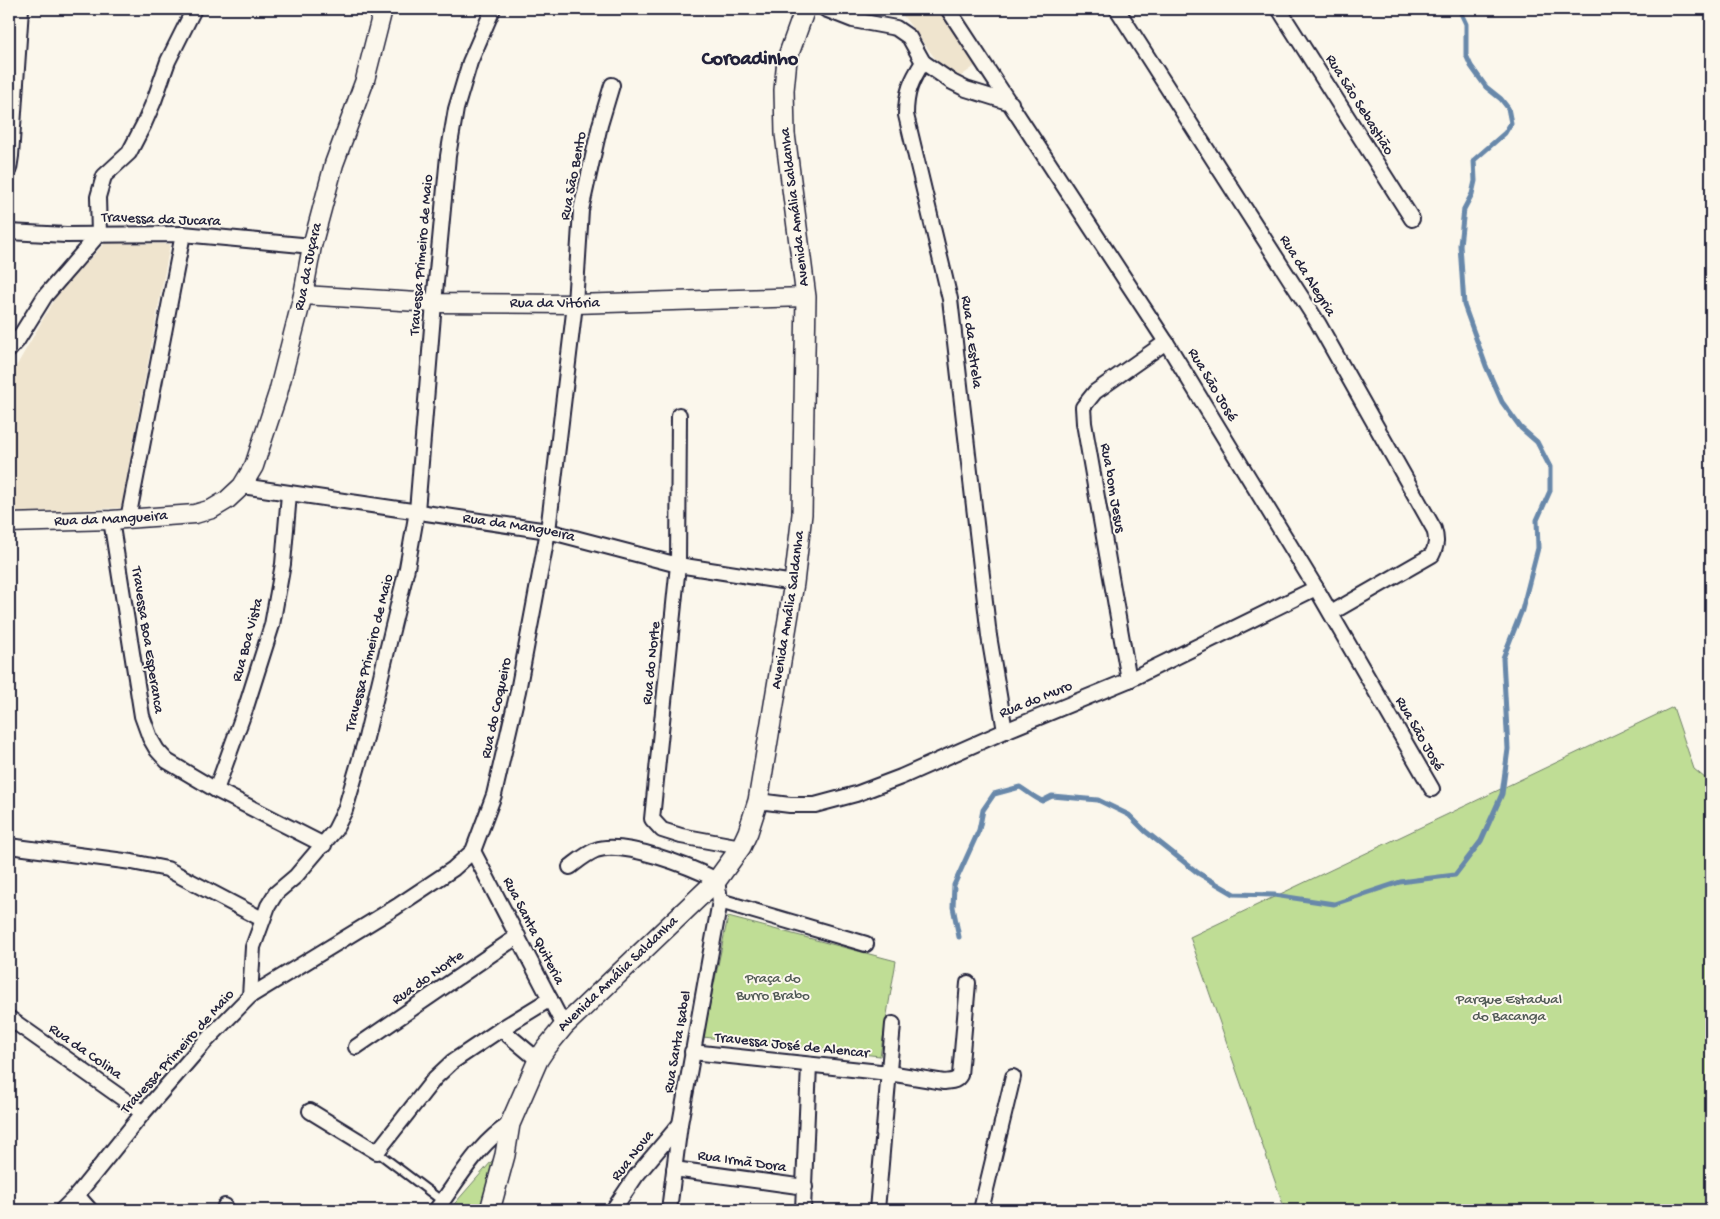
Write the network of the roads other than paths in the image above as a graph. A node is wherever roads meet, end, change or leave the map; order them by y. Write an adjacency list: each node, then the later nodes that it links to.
1 (21, 9): 13 (street)
2 (194, 9): 16 (street)
3 (383, 9): 18 (street, Rua da Juçara)
4 (493, 9): 21 (street, Travessa Primeiro de Maio)
5 (805, 9): 20 (main road, Avenida Amália Saldanha)
6 (825, 9): 10 (street)
7 (948, 9): 12 (street, Rua São José)
8 (1117, 9): 36 (street, Rua da Alegria)
9 (1279, 9): 14 (street, Rua São Sebastião)
10 (923, 62): 12 (street); 38 (street, Rua da Estrela)
11 (612, 85): 22 (street, Rua São Bento)
12 (1010, 104): 23 (street, Rua São José)
13 (9, 169)
14 (1412, 219)
15 (9, 232): 16 (street, Travessa da Jucara)
16 (99, 234): 17 (street, Travessa da Jucara); 24 (street)
17 (183, 234): 18 (street, Travessa da Jucara); 30 (street, Travessa Boa Esperanca)
18 (312, 246): 19 (street, Rua da Juçara)
19 (303, 295): 21 (street, Rua da Vitória); 26 (street, Rua da Juçara)
20 (806, 297): 22 (street, Rua da Vitória); 34 (main road, Avenida Amália Saldanha)
21 (434, 303): 22 (street, Rua da Vitória); 29 (street, Travessa Primeiro de Maio)
22 (574, 304): 32 (street, Rua do Coqueiro)
23 (1166, 342): 35 (street, Rua São José); 37 (street, Rua bom Jesus)
24 (9, 350)
25 (679, 415): 33 (street, Rua do Norte)
26 (242, 486): 27 (street, Rua da Mangueira); 28 (street, Rua da Juçara)
27 (290, 494): 29 (street, Rua da Mangueira); 40 (street, Rua Boa Vista)
28 (212, 509): 30 (street, Rua da Mangueira)
29 (417, 511): 32 (street, Rua da Mangueira); 42 (street, Travessa Primeiro de Maio)
30 (120, 520): 31 (street, Rua da Mangueira); 40 (street, Travessa Boa Esperanca)
31 (9, 523)
32 (548, 532): 33 (street, Rua da Mangueira); 45 (street, Rua do Coqueiro)
33 (678, 565): 34 (street, Rua da Mangueira); 44 (street, Rua do Norte)
34 (794, 583): 41 (main road, Avenida Amália Saldanha)
35 (1316, 588): 36 (street, Rua São José); 37 (street, Rua do Muro)
36 (1331, 613): 39 (street, Rua São José)
37 (1129, 680): 38 (street, Rua do Muro)
38 (1005, 730): 41 (street, Rua do Muro)
39 (1432, 789)
40 (216, 790): 42 (street, Travessa Boa Esperanca)
41 (758, 802): 44 (main road, Avenida Amália Saldanha)
42 (324, 845): 49 (street, Travessa Primeiro de Maio)
43 (9, 846): 49 (street)
44 (741, 847): 47 (main road, Avenida Amália Saldanha)
45 (473, 851): 50 (street, Rua Santa Quiteria); 53 (street, Rua do Coqueiro)
46 (570, 867): 47 (street)
47 (717, 880): 48 (street, Rua Santa Isabel); 57 (main road, Avenida Amália Saldanha)
48 (720, 901): 51 (street); 60 (street, Rua Santa Isabel)
49 (262, 919): 53 (street, Travessa Primeiro de Maio)
50 (518, 936): 54 (street, Rua Santa Quiteria); 59 (street, Rua do Norte)
51 (866, 944)
52 (968, 983): 63 (street, Travessa José de Alencar)
53 (250, 996): 66 (street, Travessa Primeiro de Maio)
54 (550, 999): 57 (street, Rua Santa Quiteria); 58 (street)
55 (9, 1018): 66 (street, Rua da Colina)
56 (893, 1024): 63 (street)
57 (564, 1026): 61 (main road, Avenida Amália Saldanha)
58 (501, 1029): 61 (street); 69 (street)
59 (356, 1048)
60 (692, 1052): 62 (street, Travessa José de Alencar); 68 (street, Rua Santa Isabel)
61 (538, 1060): 67 (main road, Avenida Amália Saldanha)
62 (809, 1065): 63 (street, Travessa José de Alencar); 71 (street)
63 (889, 1072): 80 (street)
64 (1013, 1076): 81 (street)
65 (310, 1111): 69 (street)
66 (143, 1113): 72 (street, Travessa Primeiro de Maio)
67 (510, 1124): 73 (street, Avenida Amália Saldanha); 76 (main road, Avenida Amália Saldanha)
68 (680, 1124): 70 (street, Rua Santa Isabel); 77 (street, Rua Nova)
69 (377, 1152): 73 (lane)
70 (674, 1169): 71 (street, Rua Irmã Dora); 78 (street, Rua Santa Isabel)
71 (805, 1187): 79 (street)
72 (77, 1195): 74 (street, Travessa Primeiro de Maio); 75 (street)
73 (439, 1206)
74 (62, 1210)
75 (90, 1210)
76 (490, 1210)
77 (613, 1210)
78 (669, 1210)
79 (803, 1210)
80 (877, 1210)
81 (981, 1210)

